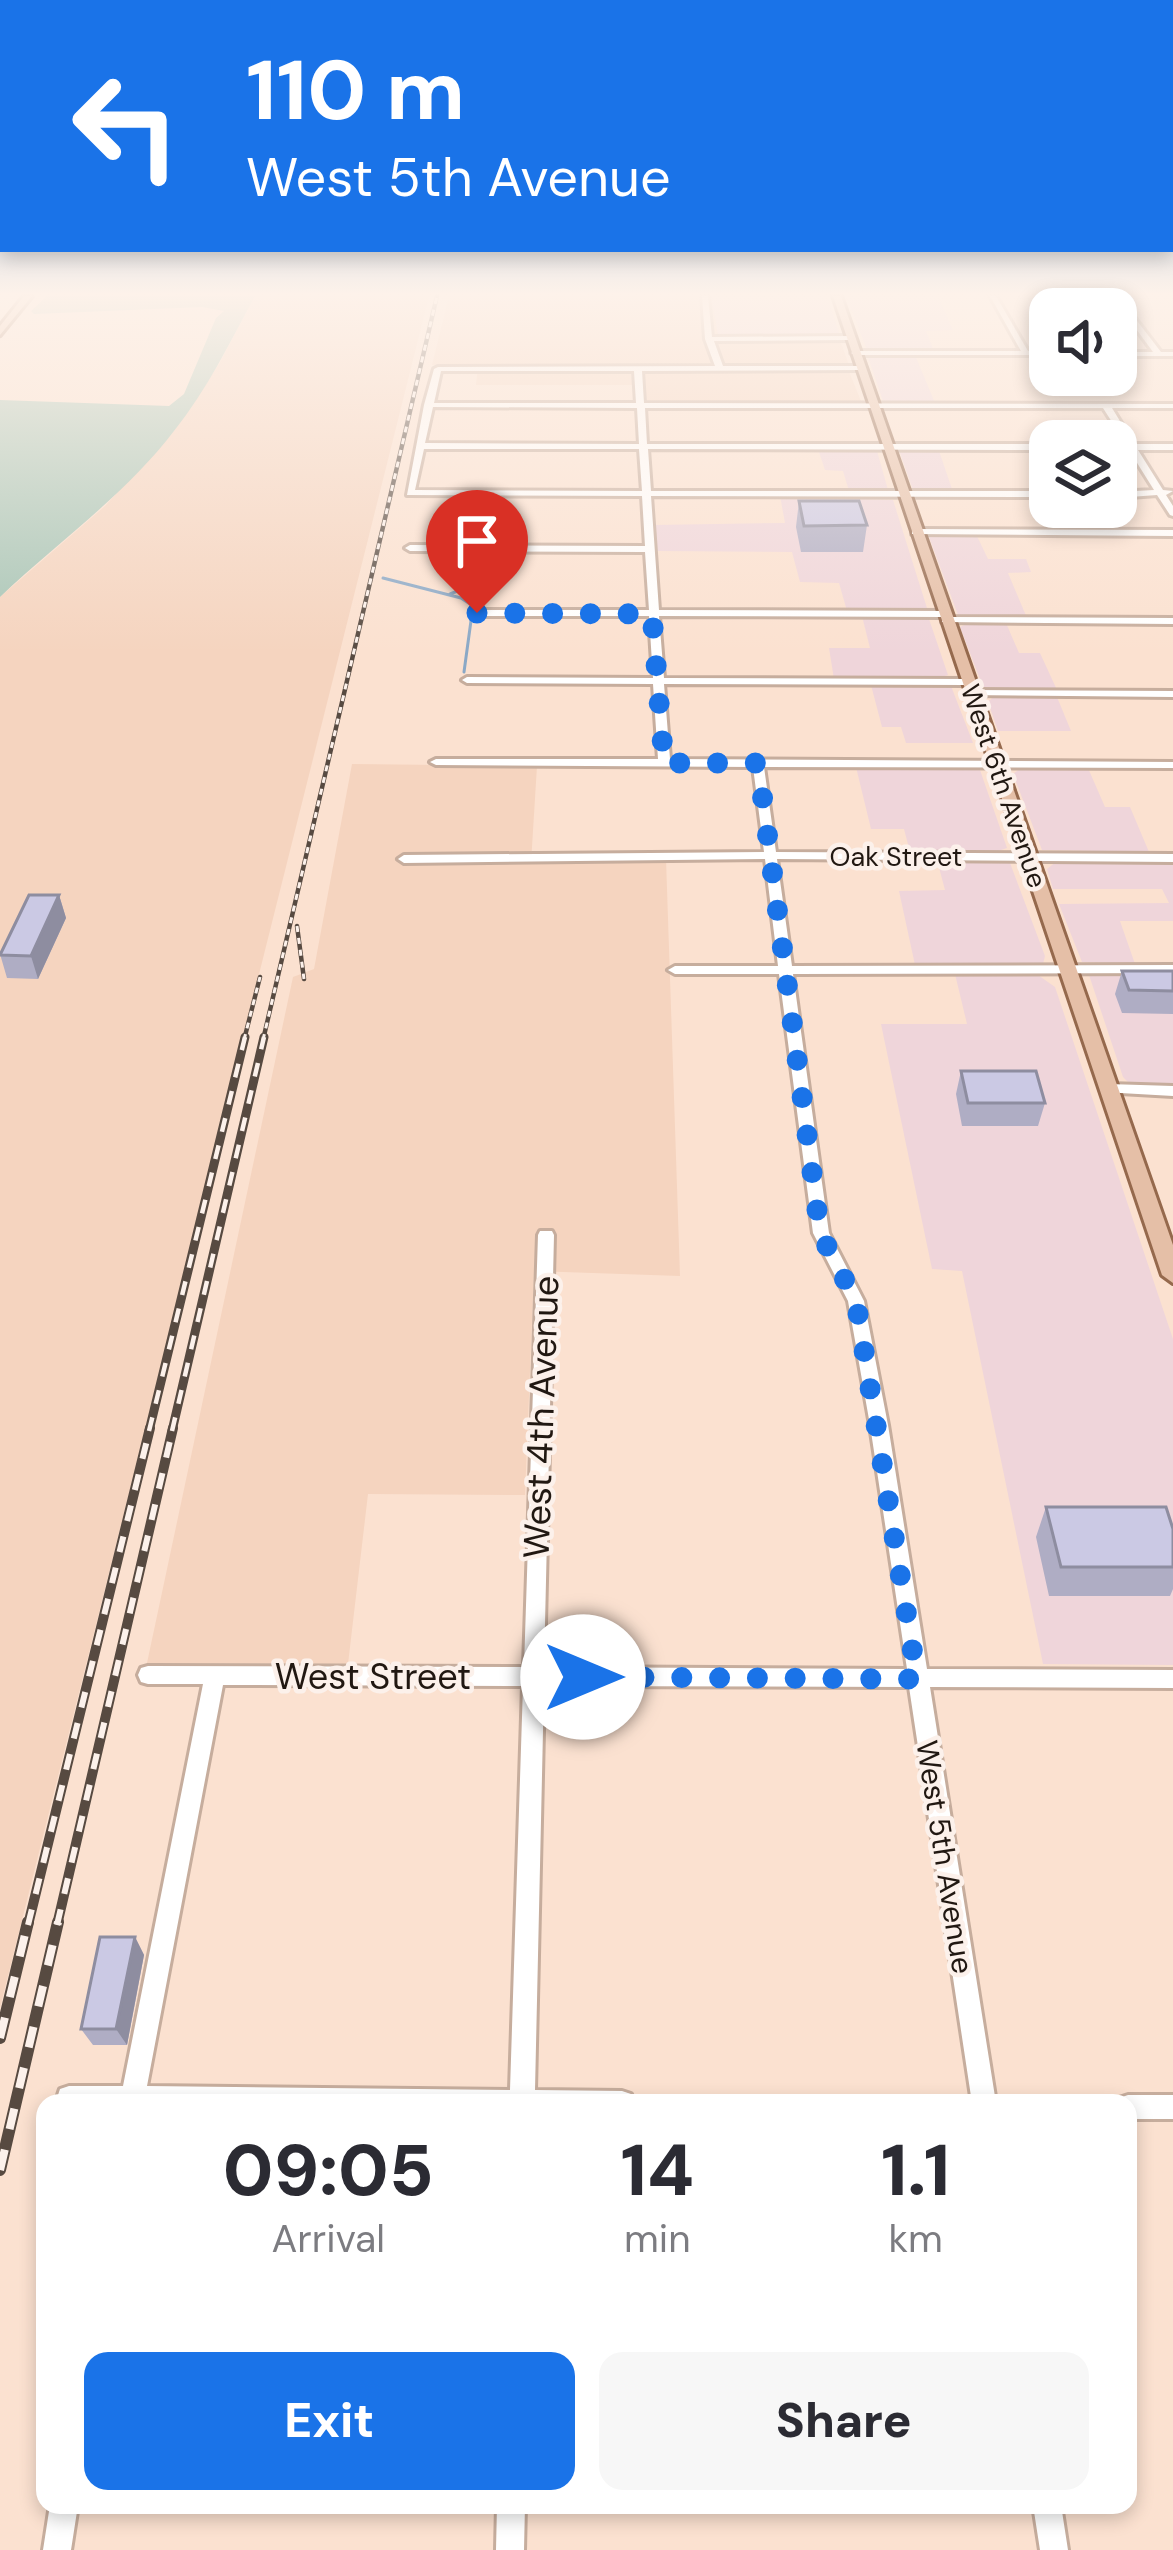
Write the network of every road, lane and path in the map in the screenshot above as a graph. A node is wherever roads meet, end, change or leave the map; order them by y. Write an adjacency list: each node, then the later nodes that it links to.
1 (426, 415): 4 (street)
2 (640, 415): 5 (street)
3 (875, 415): 6 (main road, West 6th Avenue)
4 (420, 446): 5 (street); 11 (street)
5 (641, 447): 6 (street); 11 (street)
6 (886, 447): 7 (street); 13 (main road, West 6th Avenue)
7 (1029, 447)
8 (1137, 447): 9 (street)
9 (1173, 447)
10 (1137, 454): 12 (street)
11 (643, 493): 13 (street); 20 (street)
12 (1167, 493): 15 (street); 16 (street)
13 (902, 494): 14 (street); 17 (main road, West 6th Avenue)
14 (1029, 494)
15 (1137, 494)
16 (1173, 513)
17 (915, 532): 18 (street); 23 (main road, West 6th Avenue)
18 (1173, 532)
19 (410, 548): 20 (street)
20 (646, 549): 22 (street)
21 (477, 613): 22 (street)
22 (652, 614): 23 (street); 26 (street)
23 (945, 617): 24 (street); 27 (main road, West 6th Avenue)
24 (1173, 620)
25 (467, 680): 26 (street)
26 (658, 681): 27 (street); 30 (street)
27 (969, 688): 28 (street); 32 (main road, West 6th Avenue)
28 (1173, 694)
29 (436, 762): 30 (street)
30 (664, 763): 31 (street)
31 (758, 763): 32 (street); 34 (street, West 5th Avenue)
32 (996, 764): 33 (street); 35 (main road, West 6th Avenue)
33 (1173, 765)
34 (771, 855): 35 (street, Oak Street); 37 (street, Oak Street); 41 (street, West 5th Avenue)
35 (1029, 857): 36 (street, Oak Street); 38 (main road, West 6th Avenue)
36 (1173, 858)
37 (404, 859)
38 (1068, 969): 39 (street); 41 (street); 42 (main road, West 6th Avenue)
39 (1173, 969)
40 (675, 970): 41 (street)
41 (787, 970): 51 (street, West 5th Avenue)
42 (1108, 1089): 43 (street); 45 (main road, West 6th Avenue)
43 (1173, 1091)
44 (546, 1234): 49 (street, West 4th Avenue)
45 (1168, 1246): 46 (main road, West 6th Avenue)
46 (1173, 1275)
47 (148, 1675): 48 (street, West Street)
48 (215, 1676): 49 (street, West Street); 52 (street)
49 (536, 1677): 51 (street, West Street); 53 (street, West 4th Avenue)
50 (1173, 1678): 51 (street, West Street)
51 (917, 1679): 54 (street, West 5th Avenue)
52 (134, 2094)
53 (523, 2094)
54 (983, 2094)
55 (1137, 2107): 56 (street)
56 (1173, 2107)
57 (62, 2514): 60 (street)
58 (512, 2514): 61 (street)
59 (1048, 2514): 62 (street)
60 (56, 2550)
61 (510, 2550)
62 (1054, 2550)

